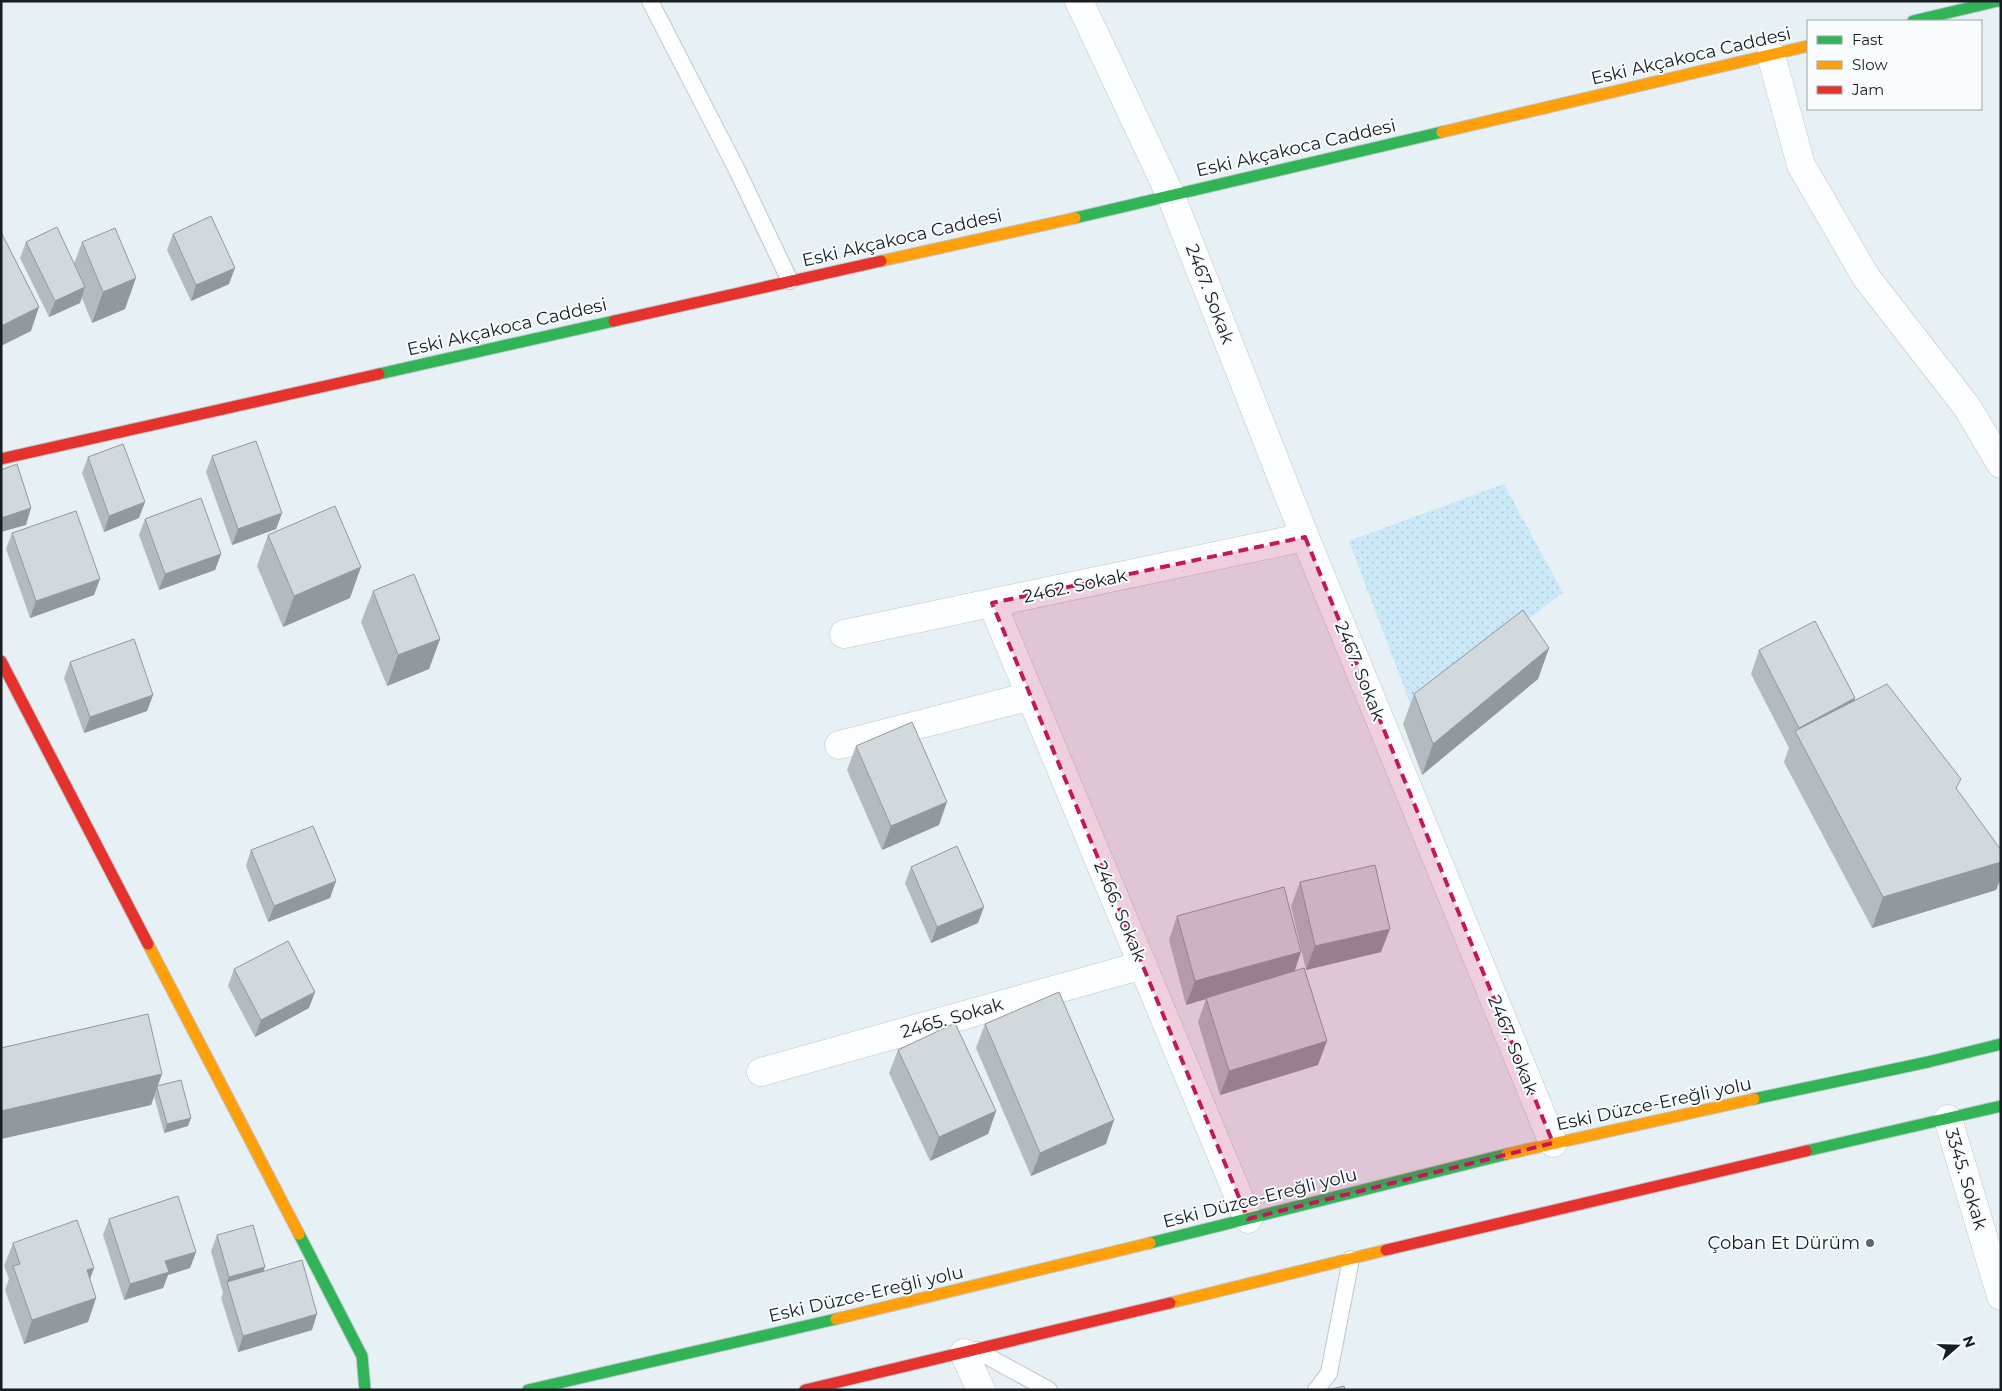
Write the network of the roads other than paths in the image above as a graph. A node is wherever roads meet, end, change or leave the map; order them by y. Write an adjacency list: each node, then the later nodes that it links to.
1 (650, 1): 8 (lane)
2 (1079, 1): 7 (street, 2467. Sokak)
3 (1998, 1): 4 (street)
4 (1917, 20)
5 (1807, 46): 6 (street, Eski Akçakoca Caddesi)
6 (1771, 55): 7 (street, Eski Akçakoca Caddesi); 10 (street)
7 (1171, 196): 8 (street, Eski Akçakoca Caddesi); 11 (street, 2467. Sokak)
8 (790, 282): 9 (street, Eski Akçakoca Caddesi)
9 (1, 459)
10 (2001, 464)
11 (1305, 537): 12 (street, 2462. Sokak); 22 (street, 2467. Sokak)
12 (992, 603): 13 (street, 2462. Sokak); 15 (street, 2466. Sokak)
13 (844, 634)
14 (1, 662): 28 (street)
15 (1031, 696): 16 (street); 17 (street, 2466. Sokak)
16 (839, 745)
17 (1143, 965): 19 (street, 2465. Sokak); 23 (street, 2466. Sokak)
18 (2001, 1044): 22 (street, Eski Düzce-Ereğli yolu)
19 (761, 1072)
20 (2001, 1106): 21 (street)
21 (1948, 1119): 24 (street); 25 (street, 3345. Sokak)
22 (1553, 1144): 23 (street, Eski Düzce-Ereğli yolu)
23 (1248, 1219): 29 (street, Eski Düzce-Ereğli yolu)
24 (1351, 1259): 26 (street); 27 (lane)
25 (2001, 1296)
26 (970, 1352): 30 (street); 31 (street); 32 (lane)
27 (1329, 1373): 33 (lane); 34 (lane)
28 (365, 1390)
29 (528, 1390)
30 (805, 1390)
31 (981, 1390)
32 (1049, 1390)
33 (1316, 1390)
34 (1335, 1390)

